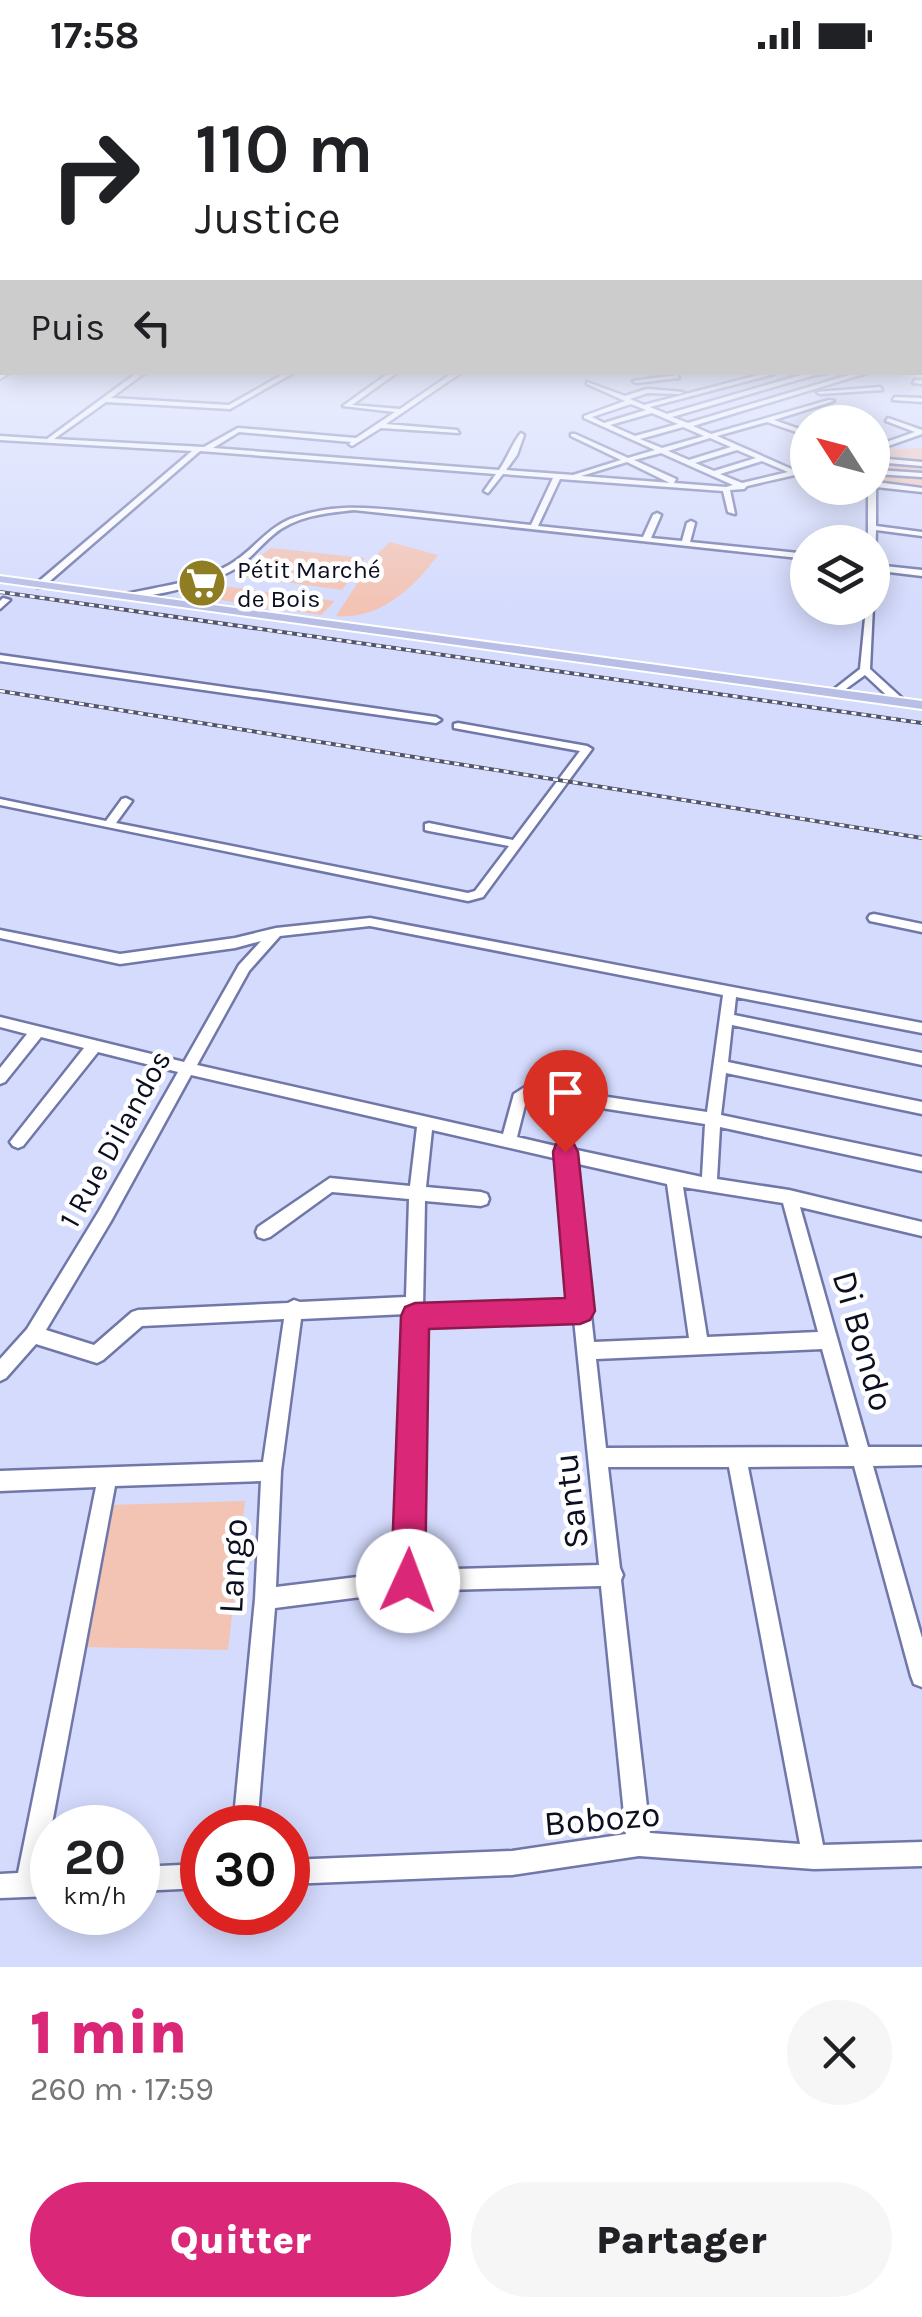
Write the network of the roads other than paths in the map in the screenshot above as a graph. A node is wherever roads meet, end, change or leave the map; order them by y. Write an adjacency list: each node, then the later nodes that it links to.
1 (57, 434): 15 (street)
2 (229, 434): 18 (street)
3 (270, 434): 16 (street)
4 (367, 434): 16 (street)
5 (573, 434): 22 (street)
6 (626, 434): 14 (street)
7 (654, 434): 14 (street)
8 (703, 434): 12 (street)
9 (718, 434): 12 (street)
10 (919, 434): 20 (street)
11 (521, 435): 30 (street)
12 (709, 436): 17 (street); 19 (street)
13 (0, 438): 15 (street)
14 (636, 438): 19 (street)
15 (49, 439): 18 (street)
16 (354, 440): 23 (street)
17 (736, 448): 21 (street); 25 (street)
18 (202, 449): 23 (street); 53 (street)
19 (662, 450): 22 (street); 25 (street)
20 (890, 450)
21 (762, 458): 28 (street); 29 (street)
22 (629, 460): 33 (street); 34 (street)
23 (340, 461): 30 (street)
24 (890, 461): 27 (street)
25 (690, 462): 29 (street)
26 (890, 464): 32 (street)
27 (922, 464)
28 (790, 470)
29 (714, 473): 36 (street)
30 (500, 474): 33 (street); 39 (street)
31 (790, 475): 36 (street)
32 (922, 475)
33 (562, 478): 34 (street); 43 (street)
34 (682, 486): 37 (street)
35 (890, 486): 38 (street)
36 (744, 487): 37 (street)
37 (726, 489): 40 (street)
38 (922, 490)
39 (488, 492)
40 (732, 512)
41 (657, 515): 46 (street)
42 (691, 523): 47 (street)
43 (534, 526): 46 (street); 54 (street)
44 (890, 530): 45 (street)
45 (922, 534)
46 (646, 538): 47 (street)
47 (686, 544): 48 (street)
48 (790, 555)
49 (890, 568): 50 (street)
50 (922, 572)
51 (156, 579): 54 (street)
52 (0, 580): 53 (main road)
53 (40, 585): 54 (main road)
54 (135, 595): 58 (main road)
55 (869, 625): 57 (street)
56 (0, 658): 61 (street)
57 (866, 670): 58 (street); 59 (street)
58 (834, 694): 59 (main road)
59 (900, 702): 60 (main road)
60 (922, 705)
61 (436, 720)
62 (458, 726): 67 (street)
63 (0, 802): 65 (street)
64 (126, 802): 65 (street)
65 (109, 825): 67 (street)
66 (429, 827): 67 (street)
67 (517, 844)
68 (874, 918): 69 (street)
69 (922, 928)
70 (276, 932): 72 (street); 73 (street, 1 Rue Dilandos); 74 (street)
71 (0, 934): 72 (street)
72 (234, 943): 73 (street)
73 (244, 968): 82 (street, 1 Rue Dilandos)
74 (730, 992): 75 (street); 77 (street)
75 (727, 1019): 80 (street); 81 (street)
76 (0, 1022): 78 (street)
77 (922, 1028)
78 (38, 1031): 79 (street); 83 (street)
79 (94, 1045): 82 (street); 88 (street)
80 (922, 1059)
81 (721, 1066): 84 (street); 85 (street)
82 (185, 1068): 86 (street); 101 (street, 1 Rue Dilandos)
83 (0, 1078)
84 (922, 1108)
85 (712, 1119): 87 (street); 90 (street); 92 (street)
86 (426, 1120): 87 (street); 93 (street)
87 (509, 1139): 89 (street)
88 (18, 1142)
89 (565, 1152): 91 (street); 100 (street, Santu)
90 (922, 1164)
91 (674, 1179): 92 (street); 103 (street)
92 (709, 1186): 94 (street)
93 (417, 1195): 95 (street); 97 (street); 99 (street)
94 (789, 1197): 96 (street); 102 (street, Di Bondo)
95 (481, 1199)
96 (921, 1231)
97 (264, 1232)
98 (294, 1308): 99 (street); 101 (street); 110 (street, Lango)
99 (416, 1311): 100 (street); 114 (street)
100 (580, 1311): 104 (street, Santu)
101 (34, 1335): 105 (street, 1 Rue Dilandos)
102 (829, 1340): 103 (street); 106 (street, Di Bondo)
103 (699, 1344): 104 (street)
104 (588, 1352): 109 (street, Santu)
105 (0, 1372)
106 (862, 1455): 107 (street); 108 (street); 116 (street, Di Bondo)
107 (736, 1456): 109 (street); 121 (street)
108 (922, 1456)
109 (598, 1458): 113 (street, Santu)
110 (270, 1470): 111 (street); 115 (street, Lango)
111 (107, 1479): 112 (street); 117 (street)
112 (0, 1481)
113 (613, 1575): 114 (street); 119 (street, Santu)
114 (408, 1581): 115 (street)
115 (265, 1599): 118 (street, Lango)
116 (922, 1676)
117 (53, 1805)
118 (247, 1805)
119 (639, 1844): 121 (street, Bobozo); 122 (street, Bobozo)
120 (922, 1854): 121 (street, Bobozo)
121 (814, 1857)
122 (310, 1871)
123 (30, 1885): 124 (street)
124 (0, 1886)

